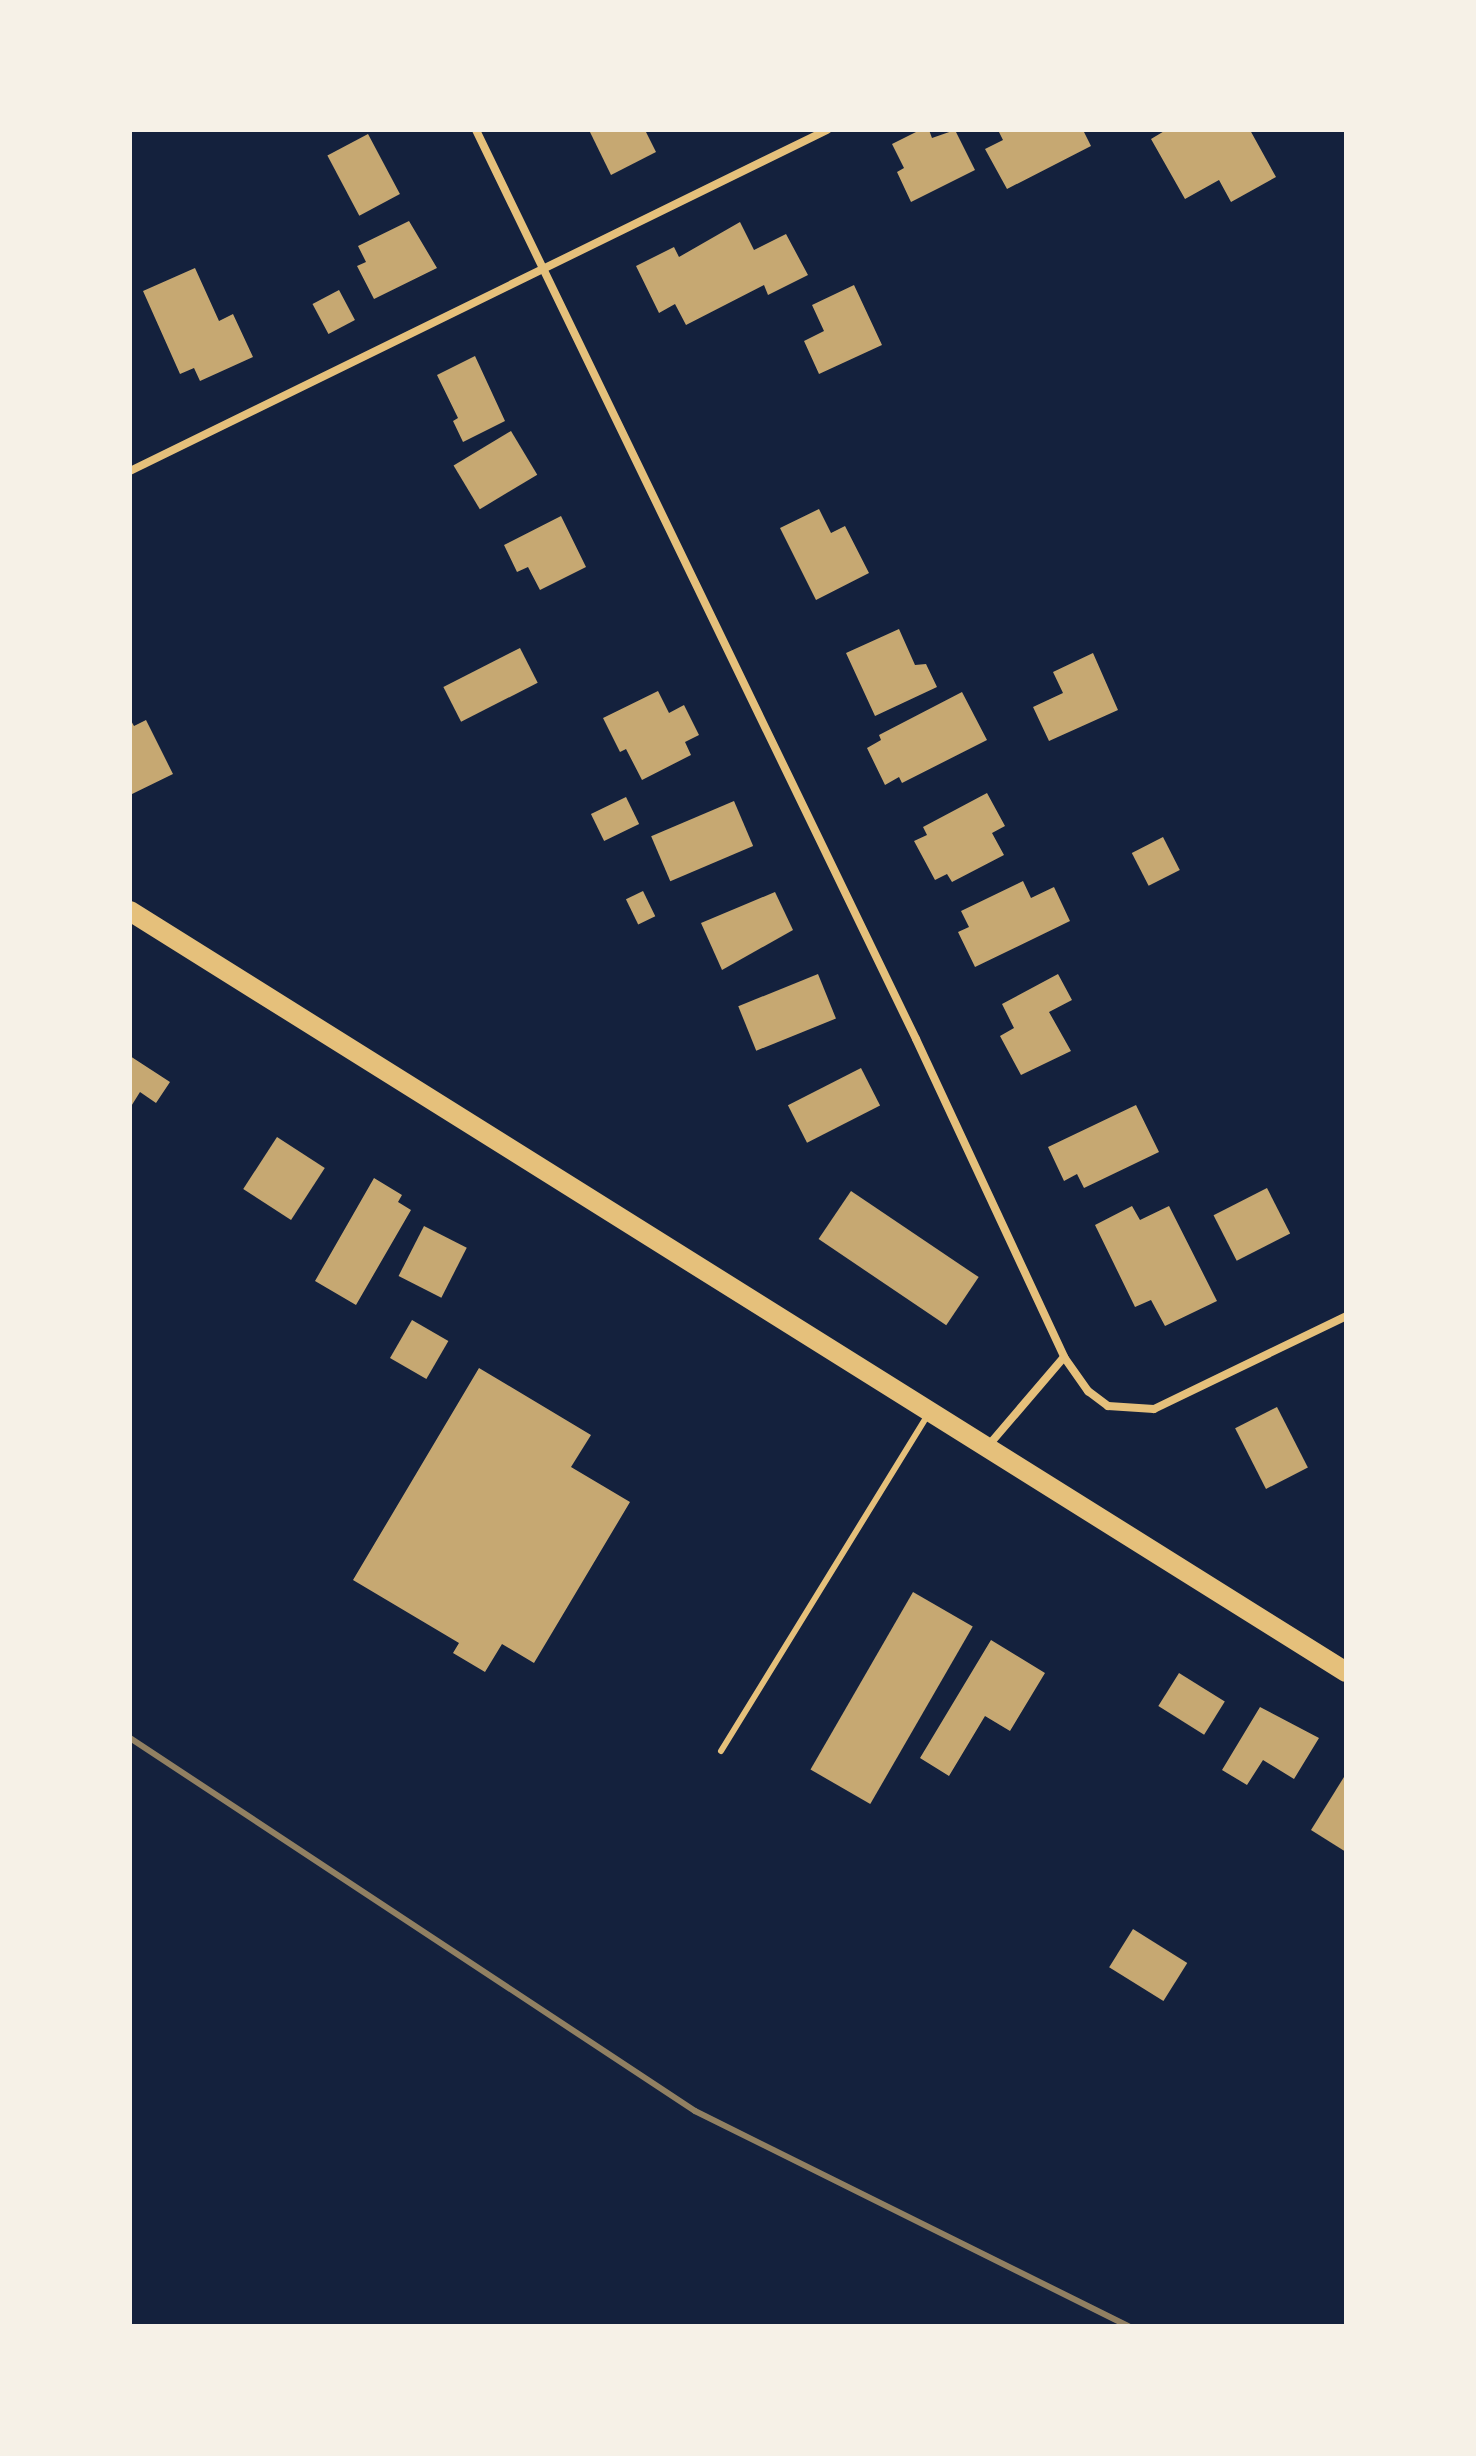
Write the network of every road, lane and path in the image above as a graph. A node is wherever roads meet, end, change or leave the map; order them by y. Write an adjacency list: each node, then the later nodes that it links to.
1 (476, 130): 3 (street)
2 (827, 130): 3 (street)
3 (543, 270): 4 (street); 7 (street)
4 (130, 471)
5 (130, 911): 8 (main road)
6 (1346, 1316): 7 (street)
7 (1064, 1357): 9 (street)
8 (930, 1410): 9 (main road); 11 (lane)
9 (988, 1446): 10 (main road)
10 (1346, 1672)
11 (721, 1751)

